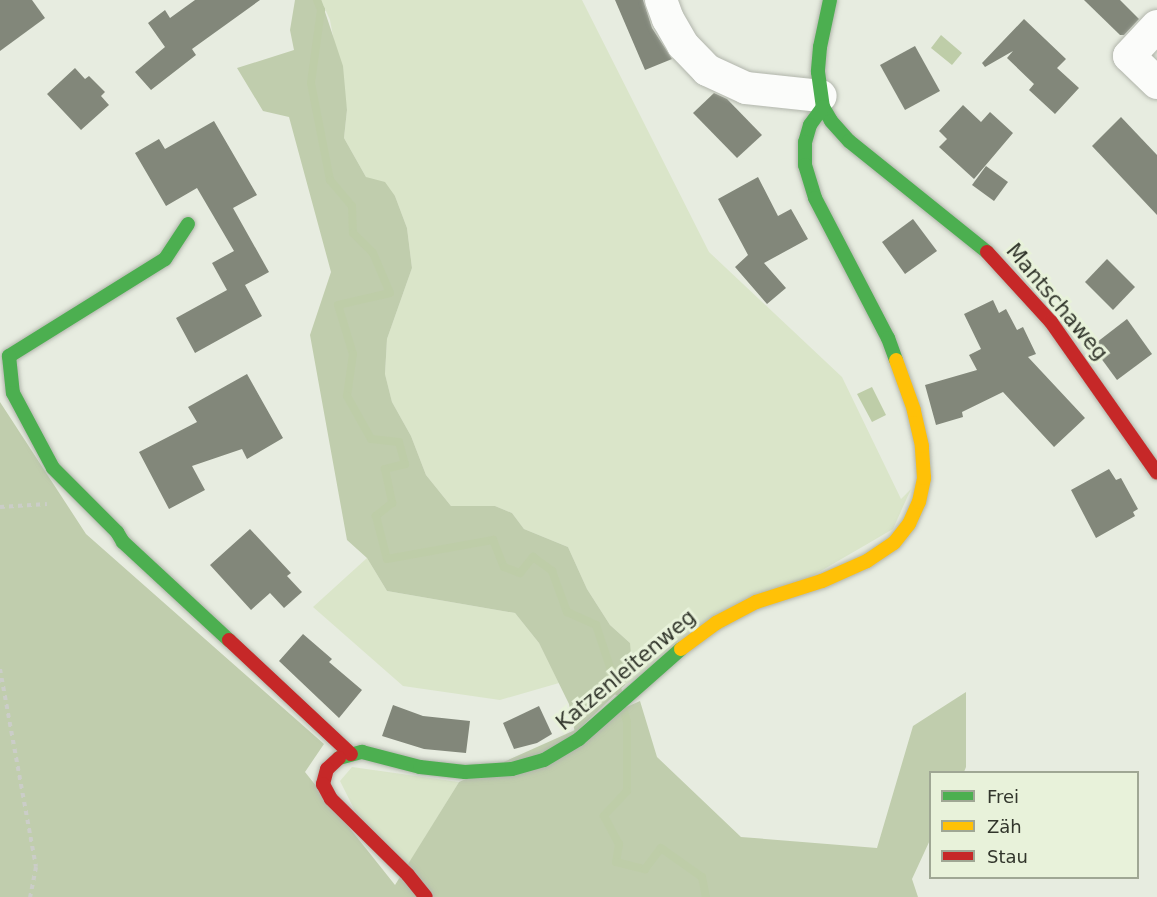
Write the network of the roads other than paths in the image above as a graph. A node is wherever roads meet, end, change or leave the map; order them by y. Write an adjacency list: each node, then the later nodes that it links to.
1 (661, 0): 5 (street)
2 (830, 0): 5 (street)
3 (1157, 26): 4 (street)
4 (1157, 83)
5 (822, 101): 7 (street, Mantschaweg); 8 (street, Katzenleitenweg)
6 (188, 224): 8 (street)
7 (1157, 473)
8 (351, 754): 9 (street)
9 (426, 897)

